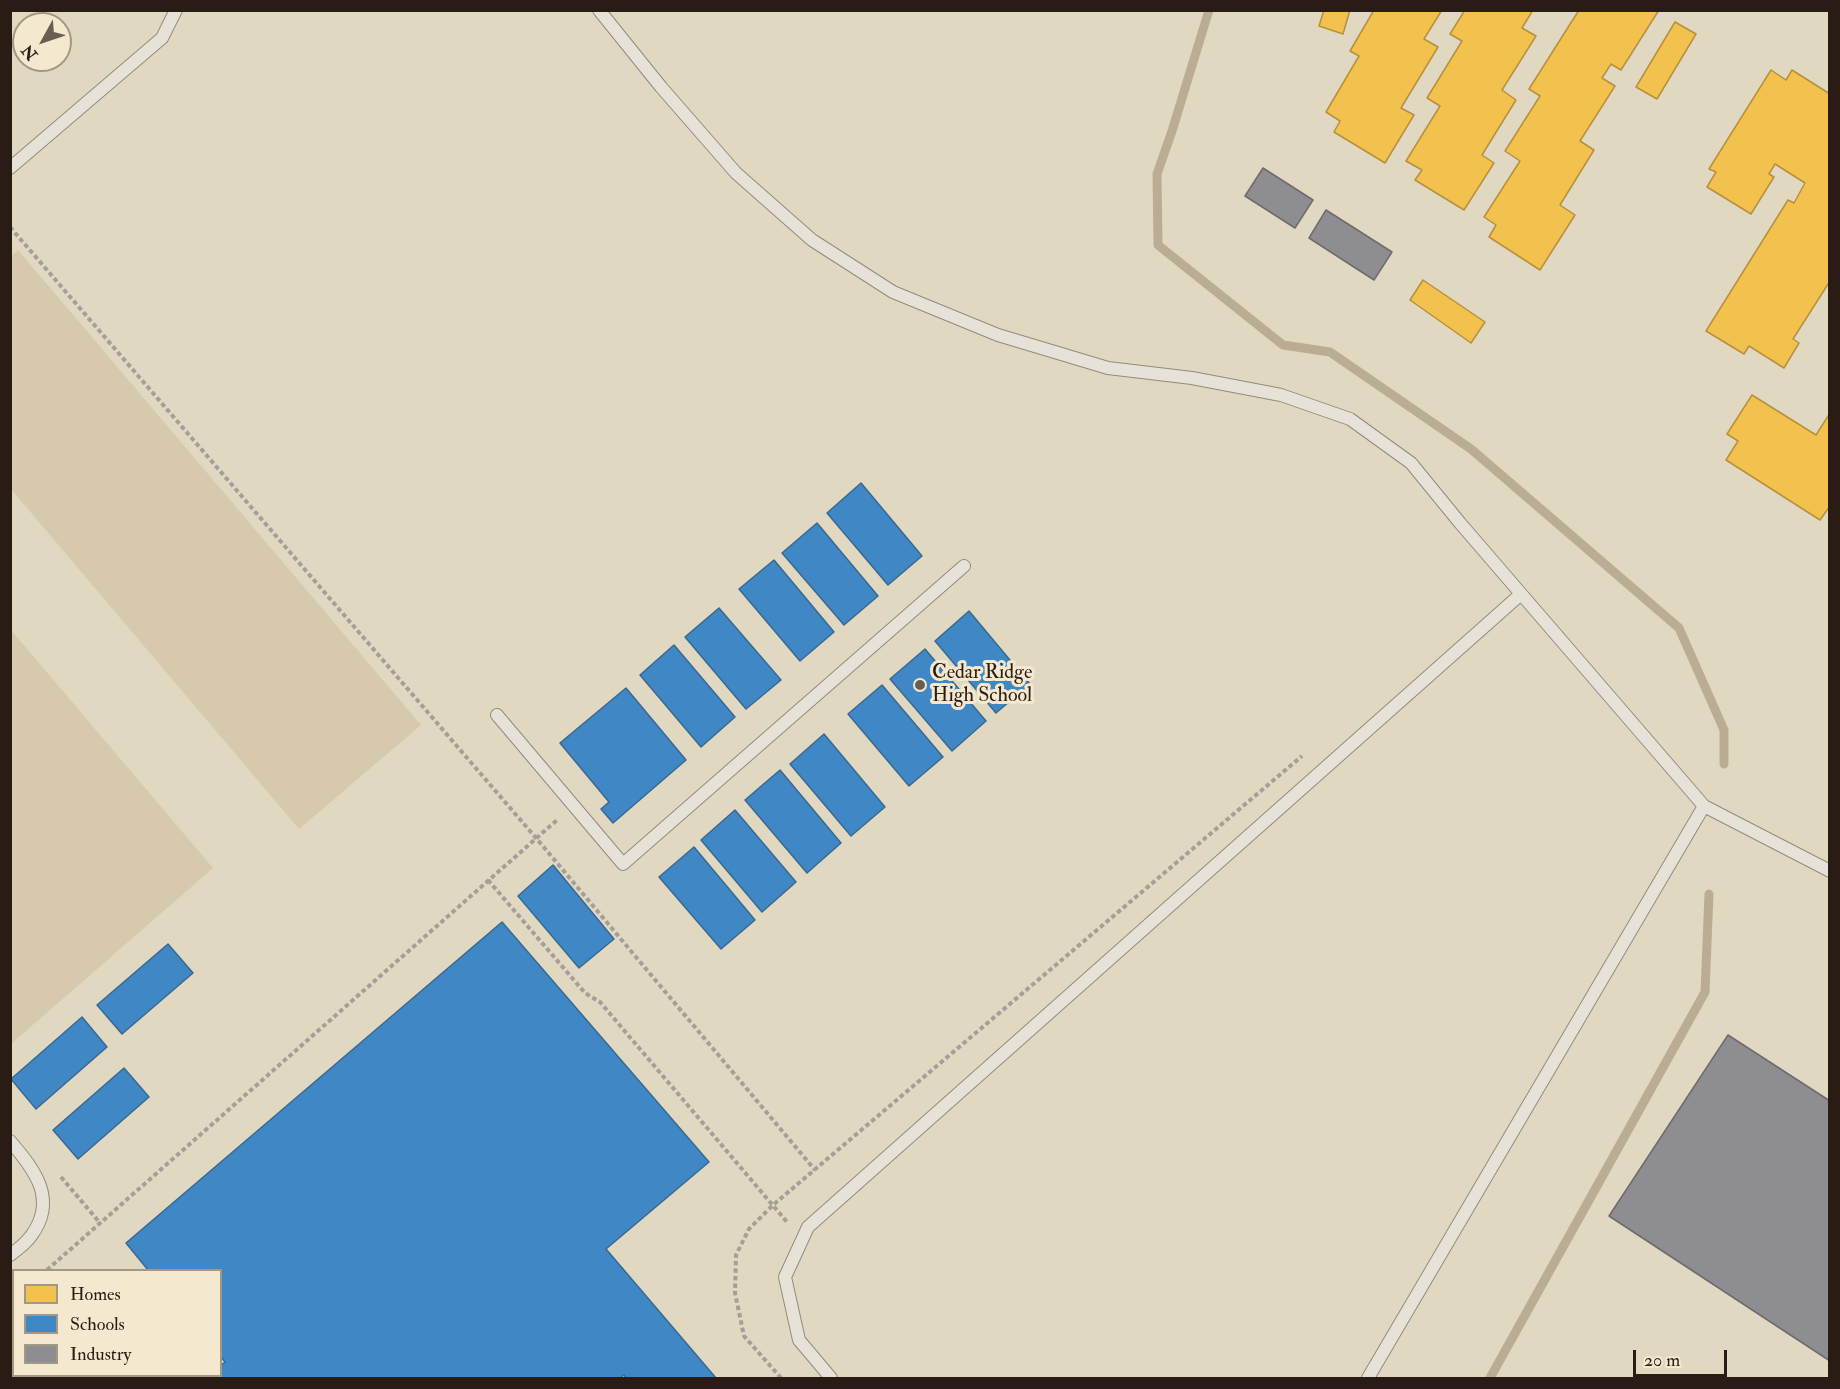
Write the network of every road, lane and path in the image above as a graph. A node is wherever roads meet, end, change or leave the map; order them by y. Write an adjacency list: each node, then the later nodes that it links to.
1 (176, 10): 3 (lane)
2 (599, 10): 6 (lane)
3 (10, 168)
4 (10, 227): 11 (path)
5 (964, 566): 9 (lane)
6 (1521, 594): 10 (lane); 17 (lane)
7 (497, 715): 9 (lane)
8 (1307, 751): 15 (path)
9 (573, 805): 11 (path)
10 (1704, 806): 12 (lane); 22 (lane)
11 (536, 838): 13 (path); 15 (path)
12 (1830, 872)
13 (488, 880): 16 (path); 19 (path)
14 (10, 1141): 18 (lane)
15 (815, 1170): 16 (path)
16 (773, 1205): 17 (path); 20 (path)
17 (802, 1239): 21 (lane)
18 (10, 1255)
19 (48, 1269)
20 (781, 1378)
21 (831, 1378)
22 (1368, 1378)

